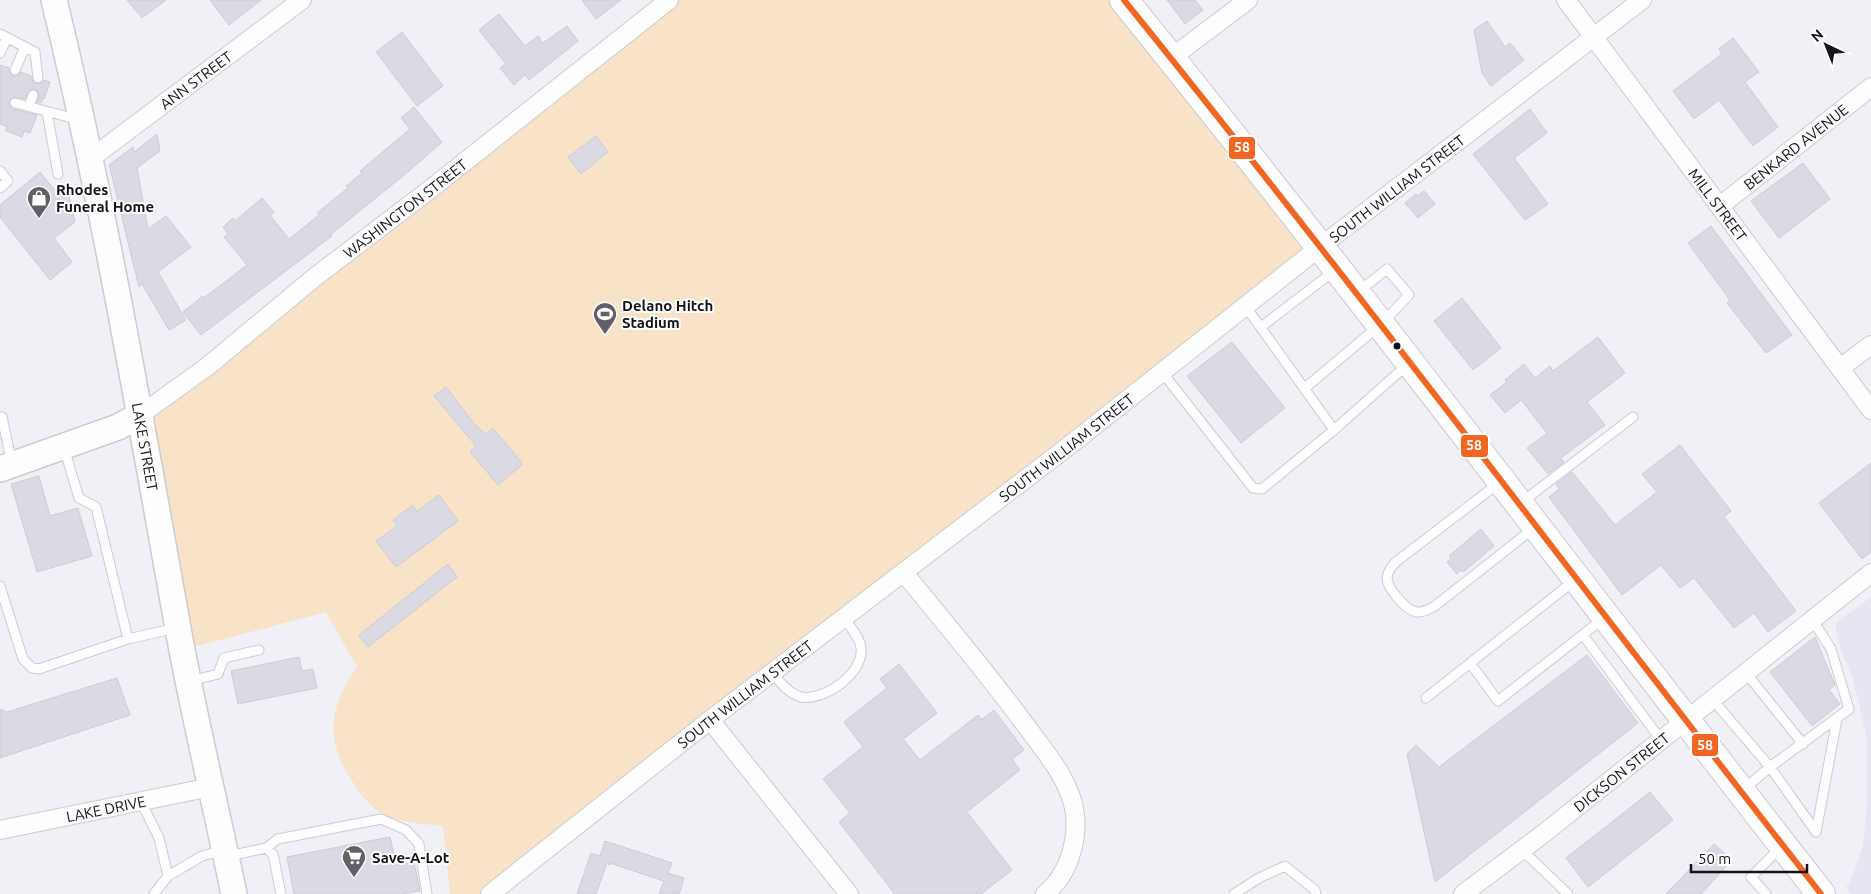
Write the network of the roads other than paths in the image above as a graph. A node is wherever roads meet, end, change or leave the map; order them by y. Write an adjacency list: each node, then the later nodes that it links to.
1 (54, 0): 20 (main road, LAKE STREET)
2 (302, 0): 21 (street, ANN STREET)
3 (669, 0): 38 (street, WASHINGTON STREET)
4 (1124, 0): 12 (highway)
5 (1248, 0): 12 (street)
6 (1566, 0): 9 (street, MILL STREET)
7 (1642, 0): 9 (street, SOUTH WILLIAM STREET)
8 (2, 35): 10 (lane); 11 (lane)
9 (1594, 37): 25 (street, MILL STREET); 26 (street, SOUTH WILLIAM STREET)
10 (25, 47): 13 (lane); 14 (lane)
11 (0, 53)
12 (1171, 58): 26 (highway)
13 (15, 70)
14 (38, 78)
15 (1871, 87): 25 (street, BENKARD AVENUE)
16 (33, 95): 18 (lane)
17 (15, 103): 18 (lane)
18 (29, 106): 19 (lane)
19 (47, 112): 20 (lane); 23 (lane)
20 (82, 121): 21 (main road, LAKE STREET)
21 (90, 159): 38 (main road, LAKE STREET)
22 (0, 172): 24 (lane)
23 (58, 174)
24 (0, 188)
25 (1720, 206): 34 (street, MILL STREET)
26 (1320, 247): 27 (highway); 29 (street, SOUTH WILLIAM STREET)
27 (1337, 269): 28 (highway); 31 (lane)
28 (1356, 293): 30 (highway); 30 (lane)
29 (1246, 307): 31 (lane); 35 (street, SOUTH WILLIAM STREET)
30 (1380, 324): 33 (highway); 36 (lane)
31 (1261, 327): 36 (lane)
32 (1871, 346): 34 (street)
33 (1410, 363): 41 (lane); 44 (highway)
34 (1840, 368): 37 (street, MILL STREET)
35 (1162, 372): 41 (lane); 47 (street, SOUTH WILLIAM STREET)
36 (1305, 388): 41 (lane)
37 (1871, 410)
38 (140, 415): 42 (main road); 54 (main road, LAKE STREET)
39 (0, 417): 43 (lane)
40 (1632, 417): 45 (lane)
41 (1334, 430)
42 (63, 446): 43 (main road); 56 (lane)
43 (6, 467)
44 (1501, 481): 45 (highway); 46 (lane)
45 (1519, 505): 46 (highway)
46 (1536, 526): 49 (highway)
47 (904, 572): 52 (street, SOUTH WILLIAM STREET); 85 (street)
48 (1871, 573): 53 (street, DICKSON STREET)
49 (1576, 579): 51 (highway); 58 (lane)
50 (0, 586): 56 (lane)
51 (1605, 617): 55 (lane); 66 (highway)
52 (844, 618): 60 (street, SOUTH WILLIAM STREET); 60 (lane)
53 (1812, 619): 59 (street, DICKSON STREET); 64 (lane)
54 (178, 628): 56 (lane); 61 (main road, LAKE STREET)
55 (1583, 635): 58 (lane); 67 (lane)
56 (128, 639)
57 (259, 650): 61 (lane)
58 (1470, 663): 62 (lane)
59 (1746, 672): 63 (street, DICKSON STREET); 68 (lane)
60 (772, 673): 65 (street, SOUTH WILLIAM STREET)
61 (189, 682): 70 (main road, LAKE STREET)
62 (1426, 698)
63 (1712, 700): 66 (street, DICKSON STREET); 69 (lane)
64 (1837, 718): 68 (lane); 69 (lane)
65 (710, 720): 83 (street, SOUTH WILLIAM STREET); 84 (street)
66 (1685, 721): 67 (street, DICKSON STREET); 71 (highway)
67 (1661, 740): 76 (street, DICKSON STREET)
68 (1803, 744): 69 (lane)
69 (1770, 767): 71 (lane)
70 (212, 788): 72 (street, LAKE DRIVE); 77 (main road, LAKE STREET)
71 (1741, 792): 74 (highway)
72 (141, 802): 73 (street, LAKE DRIVE); 78 (lane)
73 (0, 830)
74 (1783, 845): 90 (lane); 91 (highway)
75 (266, 848): 77 (lane); 81 (lane); 82 (lane)
76 (1522, 850): 88 (street, DICKSON STREET); 89 (lane)
77 (225, 853): 78 (lane); 80 (main road, LAKE STREET)
78 (168, 876): 79 (lane)
79 (154, 894)
80 (234, 894)
81 (281, 894)
82 (426, 894)
83 (490, 894)
84 (848, 894)
85 (1045, 894)
86 (1234, 894): 87 (lane)
87 (1316, 894)
88 (1464, 894)
89 (1568, 894)
90 (1766, 894)
91 (1821, 894)

